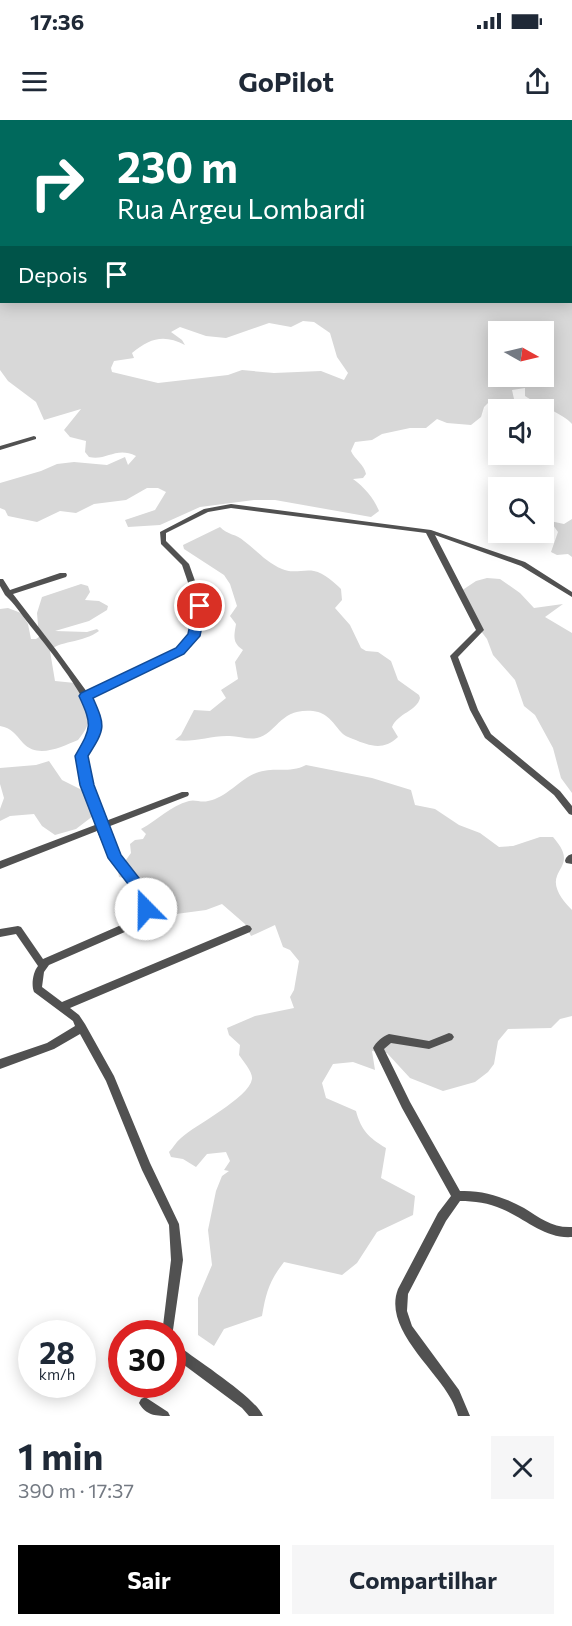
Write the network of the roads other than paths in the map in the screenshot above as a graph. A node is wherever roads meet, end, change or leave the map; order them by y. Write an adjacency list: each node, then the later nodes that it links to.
1 (34, 438): 2 (street)
2 (0, 448)
3 (429, 531): 7 (street); 8 (street); 10 (street)
4 (63, 575): 6 (street)
5 (0, 581): 6 (street)
6 (8, 593): 8 (street)
7 (572, 595)
8 (86, 696): 11 (street)
9 (185, 794): 11 (street)
10 (572, 812)
11 (102, 826): 12 (street); 15 (street)
12 (0, 864)
13 (247, 929): 16 (street)
14 (0, 933): 15 (street)
15 (43, 966): 16 (street)
16 (61, 1007): 17 (street)
17 (82, 1027): 19 (street); 22 (street)
18 (449, 1037): 20 (street)
19 (0, 1064)
20 (457, 1196): 21 (street); 27 (street)
21 (572, 1232)
22 (170, 1320)
23 (186, 1359): 26 (street)
24 (145, 1403): 25 (street)
25 (164, 1416)
26 (257, 1416)
27 (464, 1416)

